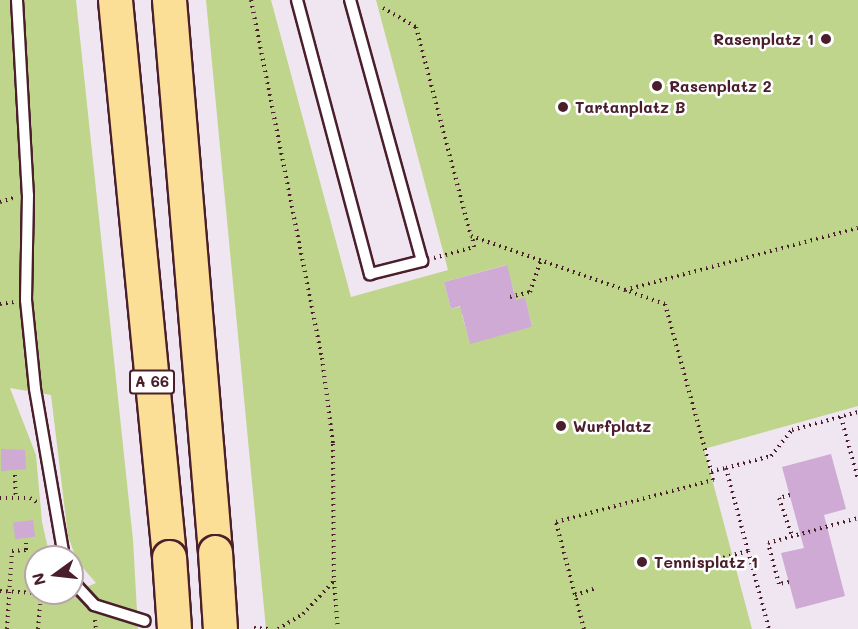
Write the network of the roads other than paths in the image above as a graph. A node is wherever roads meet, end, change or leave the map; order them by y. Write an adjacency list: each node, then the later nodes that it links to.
1 (17, 0): 6 (lane)
2 (115, 0): 8 (highway, A 66, bridge)
3 (169, 0): 9 (highway, bridge)
4 (297, 0): 5 (lane)
5 (350, 0)
6 (62, 545)
7 (84, 594): 8 (lane)
8 (160, 625)
9 (220, 629)

